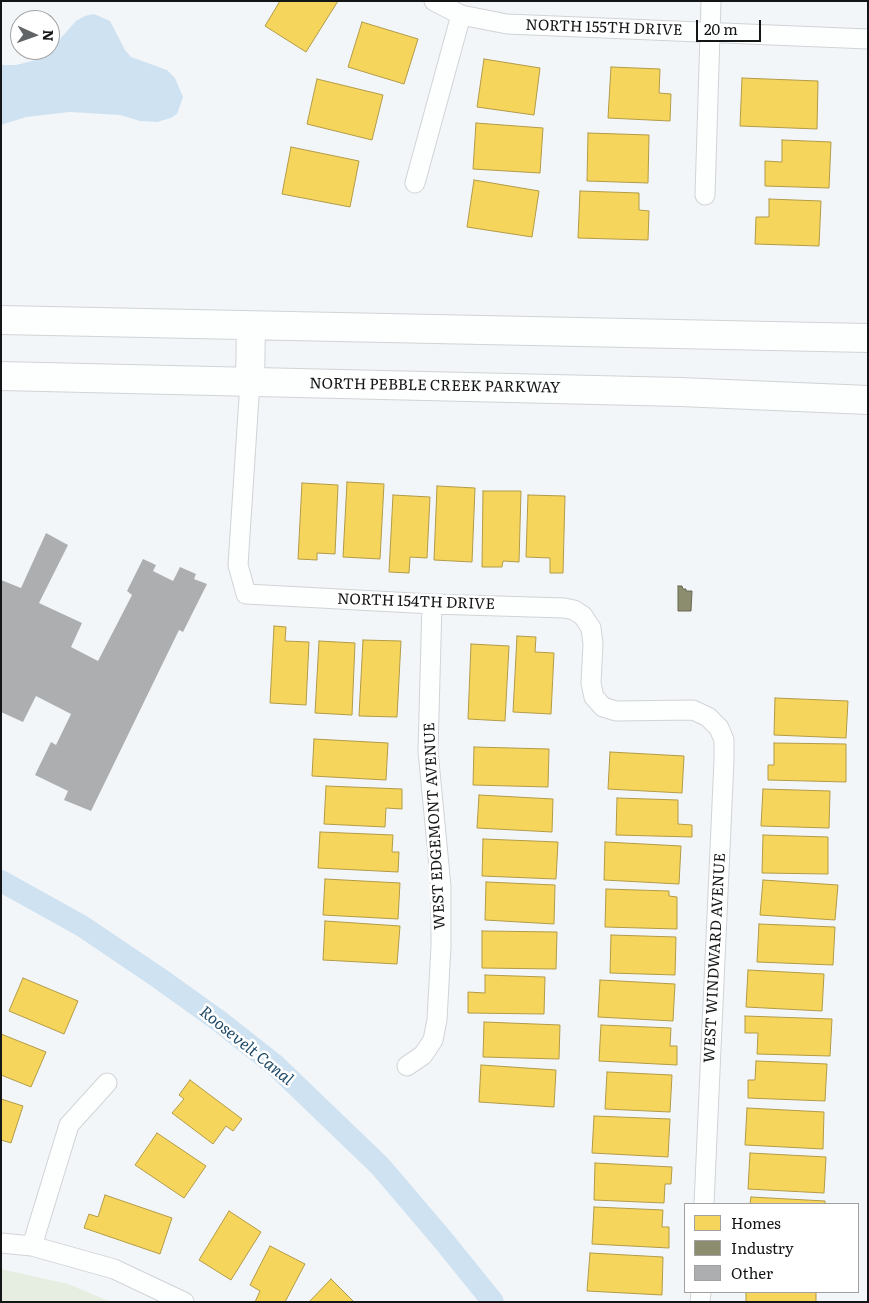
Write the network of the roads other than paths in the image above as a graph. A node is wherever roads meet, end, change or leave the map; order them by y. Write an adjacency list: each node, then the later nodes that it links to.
1 (434, 1): 3 (street, NORTH 155TH DRIVE)
2 (711, 1): 4 (street)
3 (461, 14): 4 (street, NORTH 155TH DRIVE); 6 (street)
4 (711, 32): 5 (street, NORTH 155TH DRIVE); 7 (street)
5 (868, 39)
6 (415, 183)
7 (705, 195)
8 (1, 320): 9 (main road)
9 (251, 326): 10 (main road); 12 (main road)
10 (868, 338)
11 (1, 376): 12 (main road, NORTH PEBBLE CREEK PARKWAY)
12 (250, 382): 13 (main road, NORTH PEBBLE CREEK PARKWAY); 14 (street, NORTH 154TH DRIVE)
13 (868, 400)
14 (432, 604): 15 (street, NORTH 154TH DRIVE); 16 (street, WEST EDGEMONT AVENUE)
15 (708, 716): 18 (street, WEST WINDWARD AVENUE)
16 (407, 1066)
17 (107, 1083): 20 (street)
18 (704, 1203)
19 (1, 1243): 20 (street)
20 (32, 1246): 21 (street)
21 (184, 1302)

